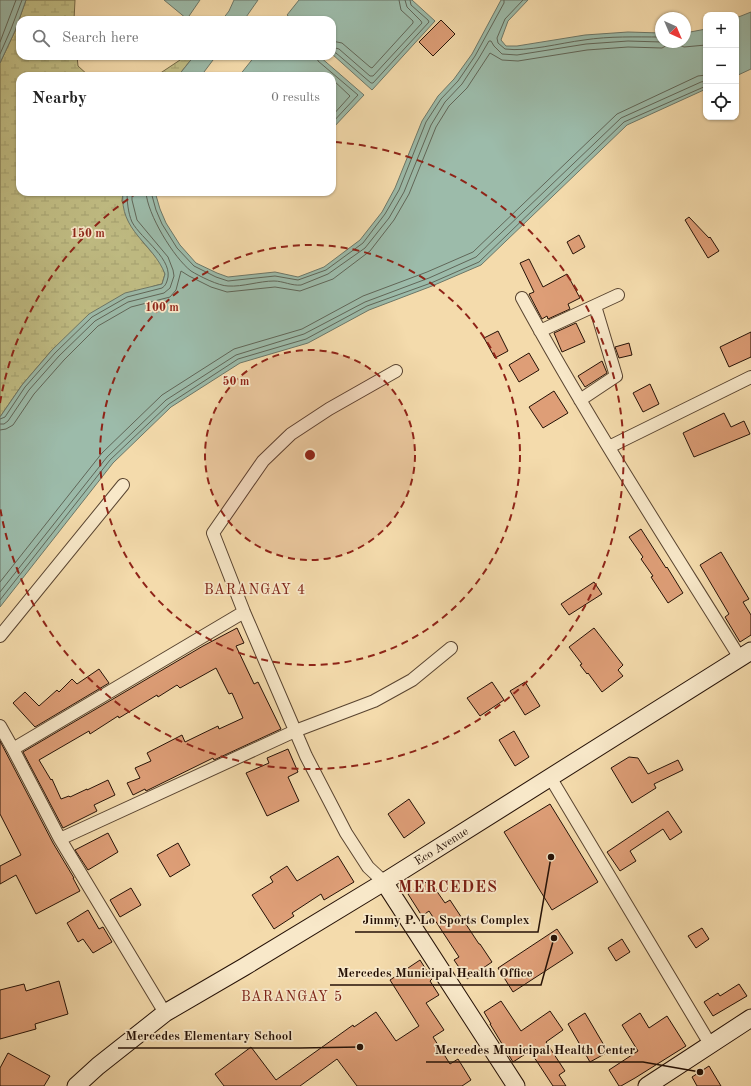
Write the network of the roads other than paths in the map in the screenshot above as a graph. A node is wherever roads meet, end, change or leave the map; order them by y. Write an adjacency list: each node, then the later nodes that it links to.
1 (618, 295): 3 (street)
2 (522, 298): 4 (street)
3 (595, 306): 4 (street); 7 (street)
4 (540, 331): 7 (street)
5 (396, 372): 10 (street)
6 (751, 377): 8 (street)
7 (580, 400): 8 (street)
8 (609, 447): 13 (street)
9 (123, 485): 11 (street)
10 (244, 612): 15 (street); 16 (street)
11 (0, 636)
12 (451, 648): 15 (street)
13 (745, 655): 17 (main road, Eco Avenue)
14 (0, 726): 16 (street)
15 (295, 731): 18 (street); 19 (street)
16 (13, 749): 18 (street)
17 (550, 777): 19 (main road, Eco Avenue); 22 (street)
18 (60, 838): 20 (street)
19 (384, 882): 20 (main road, Eco Avenue); 24 (main road)
20 (165, 1013): 23 (main road, Eco Avenue)
21 (751, 1018): 22 (main road)
22 (710, 1044): 25 (main road)
23 (76, 1086)
24 (516, 1086)
25 (647, 1086)

